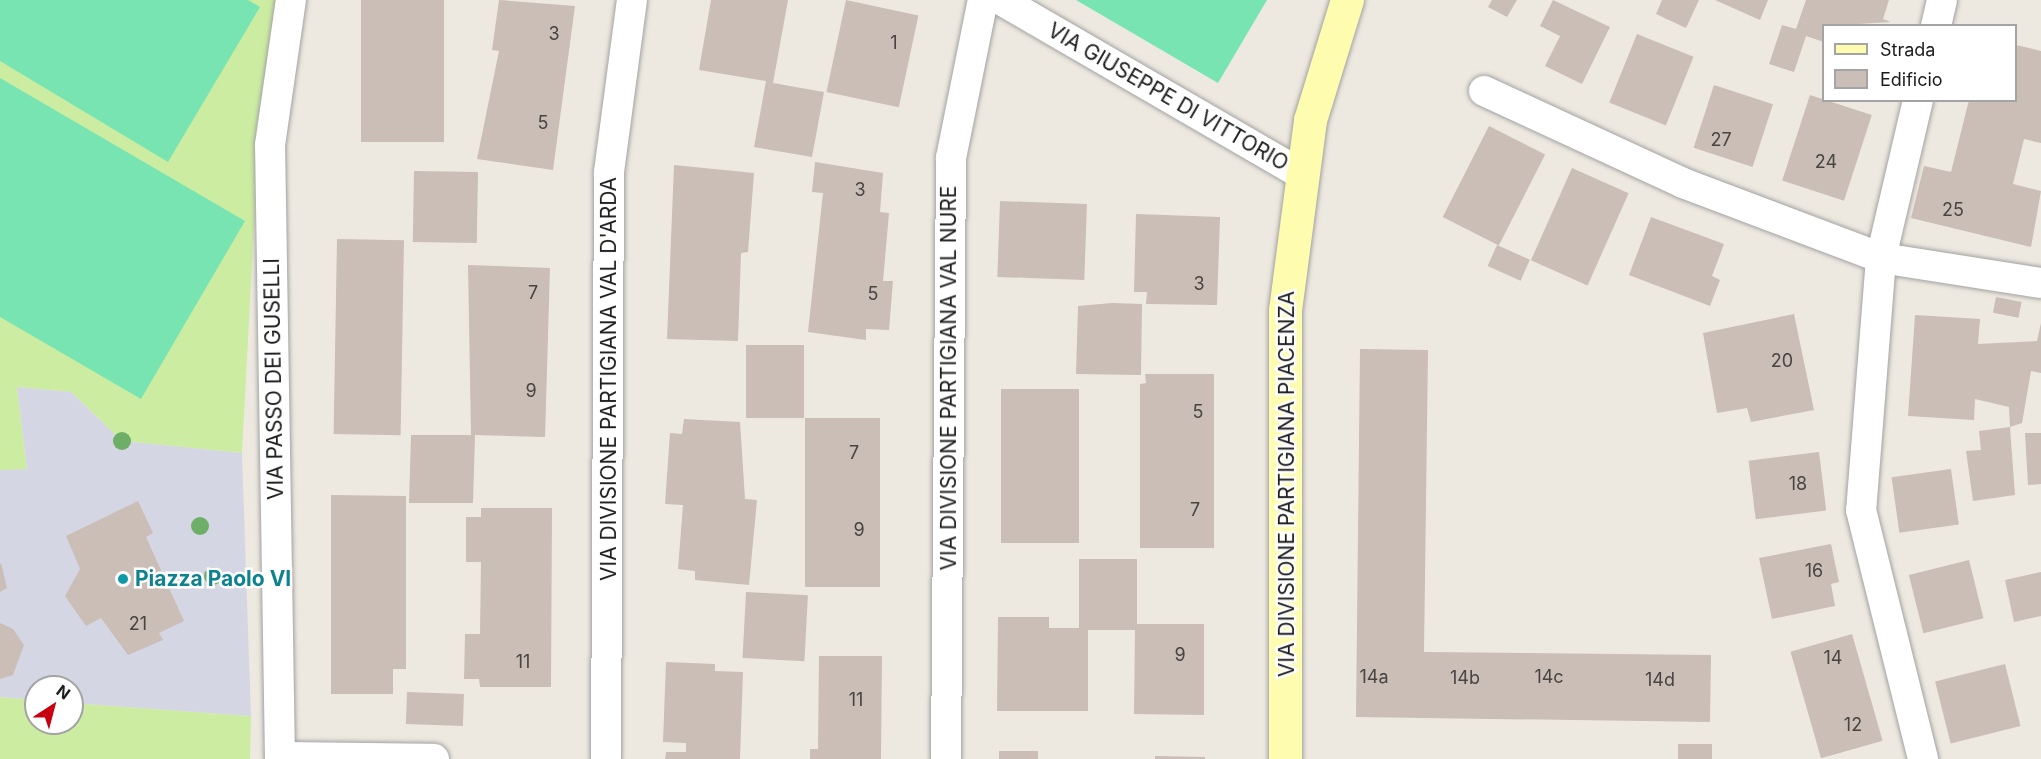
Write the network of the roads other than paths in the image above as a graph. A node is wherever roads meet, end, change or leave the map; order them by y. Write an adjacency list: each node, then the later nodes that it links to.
1 (291, 0): 13 (street, VIA PASSO DEI GUSELLI)
2 (632, 0): 15 (street, VIA DIVISIONE PARTIGIANA VAL D'ARDA)
3 (983, 0): 16 (street, VIA DIVISIONE PARTIGIANA VAL NURE)
4 (1002, 0): 10 (street, VIA GIUSEPPE DI VITTORIO)
5 (1347, 0): 10 (street, VIA DIVISIONE PARTIGIANA PIACENZA)
6 (1942, 0): 7 (street)
7 (1936, 24)
8 (1484, 90): 11 (street)
9 (1918, 102): 11 (street)
10 (1302, 175): 17 (street, VIA DIVISIONE PARTIGIANA PIACENZA)
11 (1881, 258): 12 (street); 18 (street)
12 (2041, 283)
13 (280, 758): 14 (street)
14 (434, 759)
15 (606, 759)
16 (946, 759)
17 (1286, 759)
18 (1923, 759)

